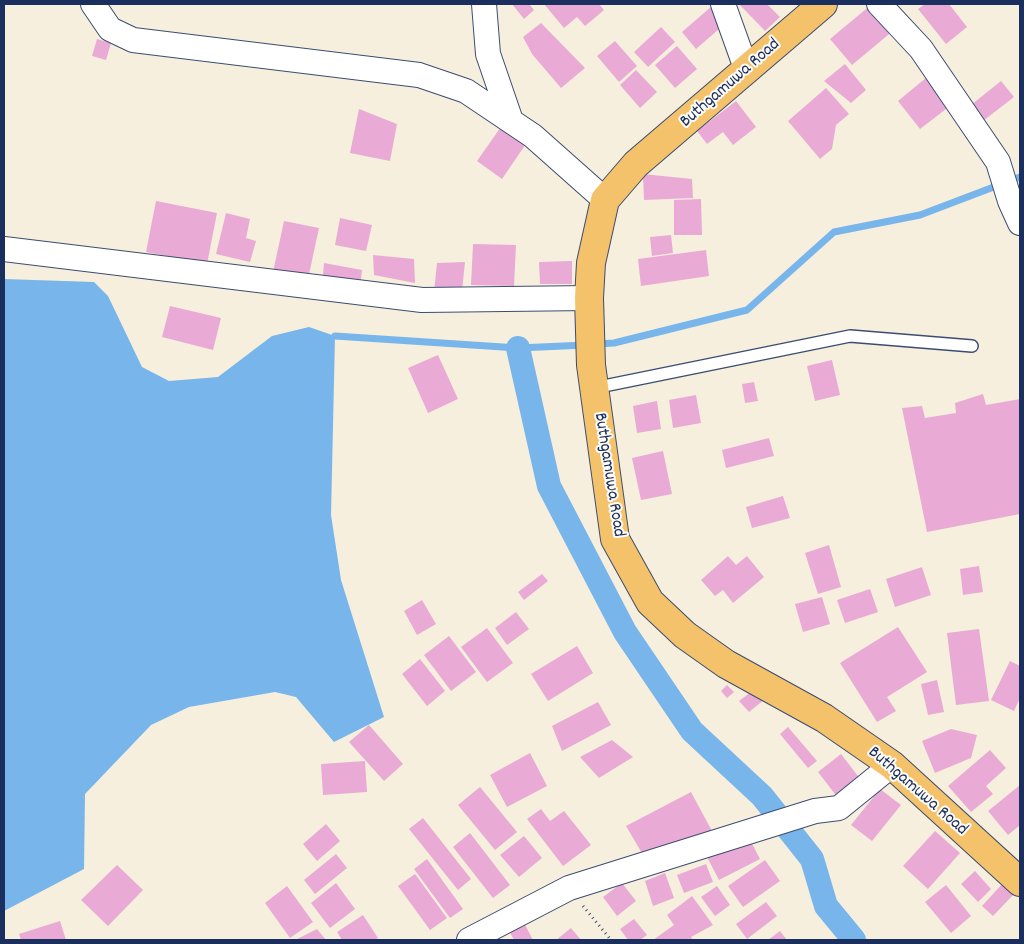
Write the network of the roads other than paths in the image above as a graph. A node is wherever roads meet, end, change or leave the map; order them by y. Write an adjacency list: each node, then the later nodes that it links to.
1 (93, 4): 7 (street)
2 (484, 4): 7 (street)
3 (723, 4): 6 (street)
4 (823, 4): 6 (main road, Buthgamuwa Road)
5 (879, 4): 9 (street)
6 (747, 71): 8 (main road, Buthgamuwa Road)
7 (511, 121): 8 (street)
8 (605, 200): 11 (main road, Buthgamuwa Road)
9 (1020, 223)
10 (4, 249): 11 (street)
11 (589, 298): 13 (main road, Buthgamuwa Road)
12 (972, 346): 13 (lane)
13 (593, 376): 14 (main road, Buthgamuwa Road)
14 (892, 765): 15 (main road, Buthgamuwa Road); 16 (street)
15 (1020, 882)
16 (469, 940)

